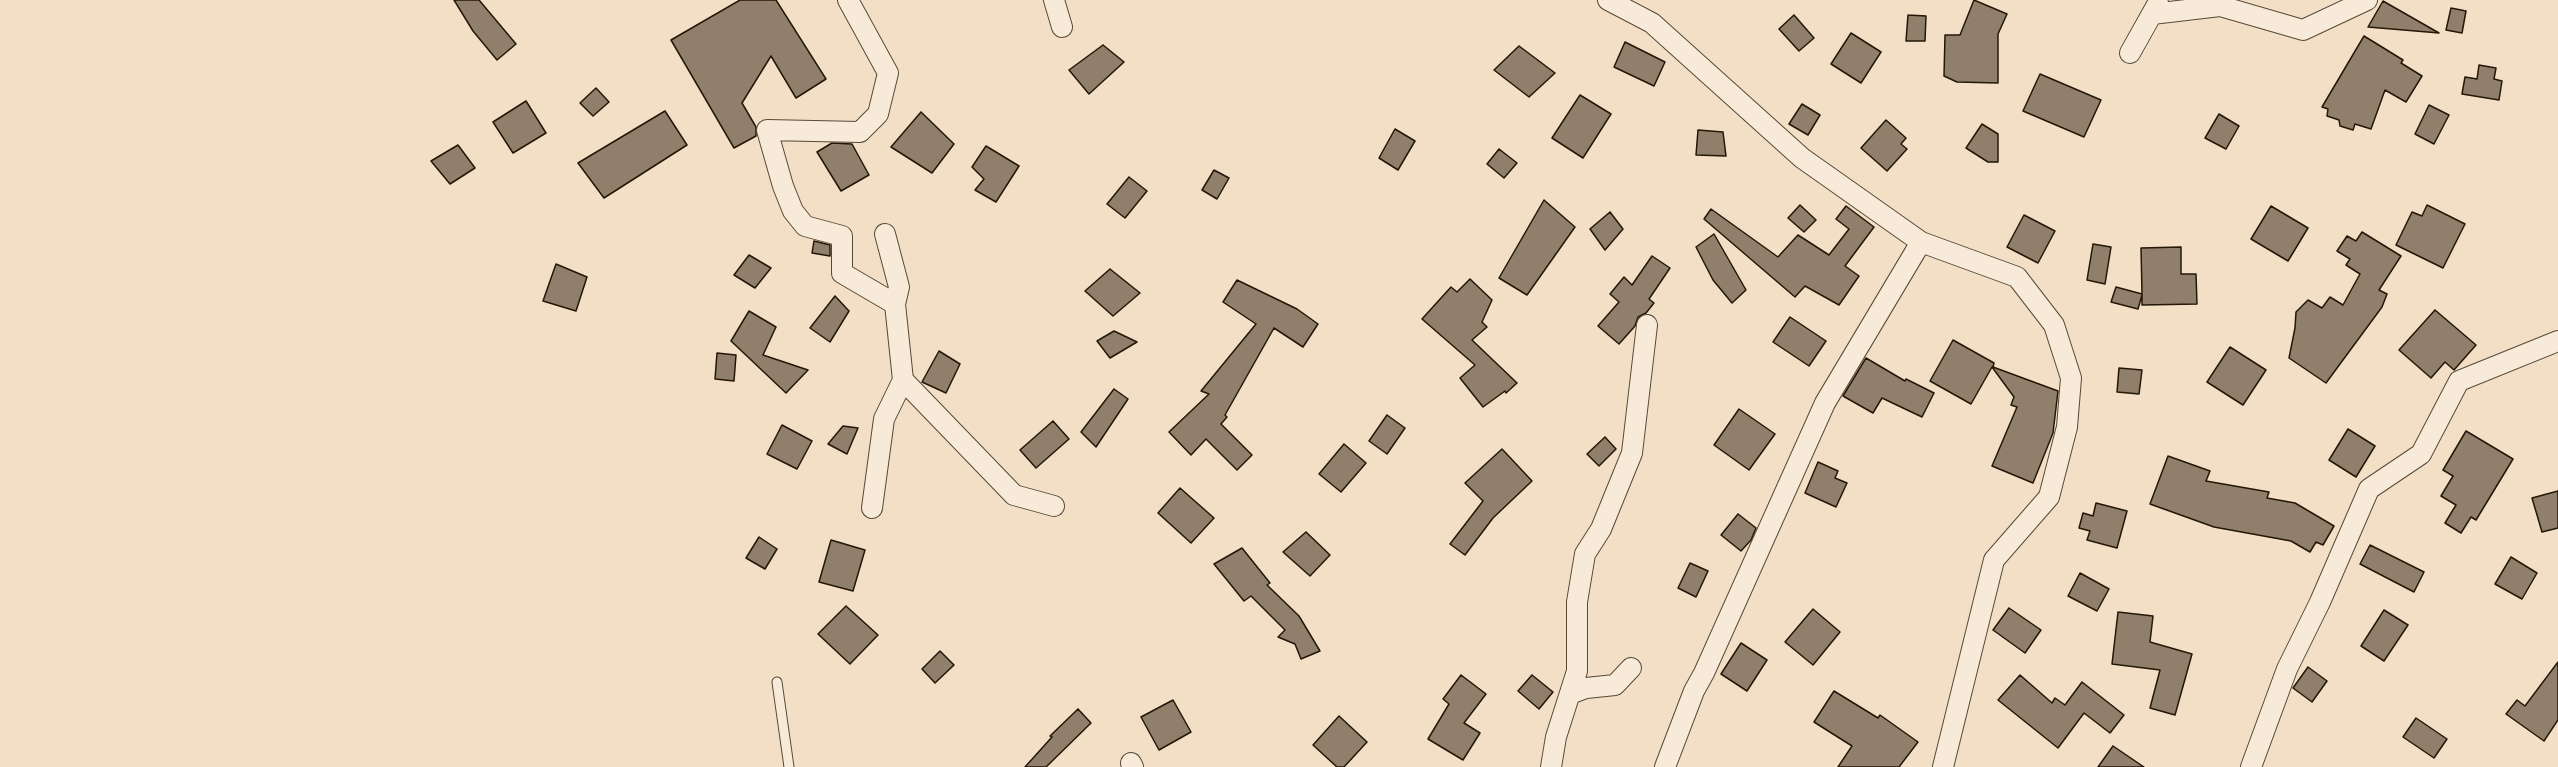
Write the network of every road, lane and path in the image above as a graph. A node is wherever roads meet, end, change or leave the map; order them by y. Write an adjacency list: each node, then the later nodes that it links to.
1 (848, 0): 10 (street)
2 (1054, 0): 6 (street)
3 (2367, 0): 5 (street)
4 (1612, 1): 9 (street)
5 (2156, 7): 7 (street)
6 (1062, 27)
7 (2130, 52)
8 (885, 234): 10 (street)
9 (1921, 242): 21 (street); 22 (street)
10 (895, 304): 13 (street)
11 (1647, 325): 18 (street)
12 (2558, 341): 23 (street)
13 (903, 380): 14 (street); 15 (street)
14 (1054, 506)
15 (872, 508)
16 (1631, 668): 18 (street)
17 (777, 682): 19 (lane)
18 (1570, 694): 20 (street)
19 (789, 767)
20 (1551, 767)
21 (1665, 767)
22 (1943, 767)
23 (2251, 767)

